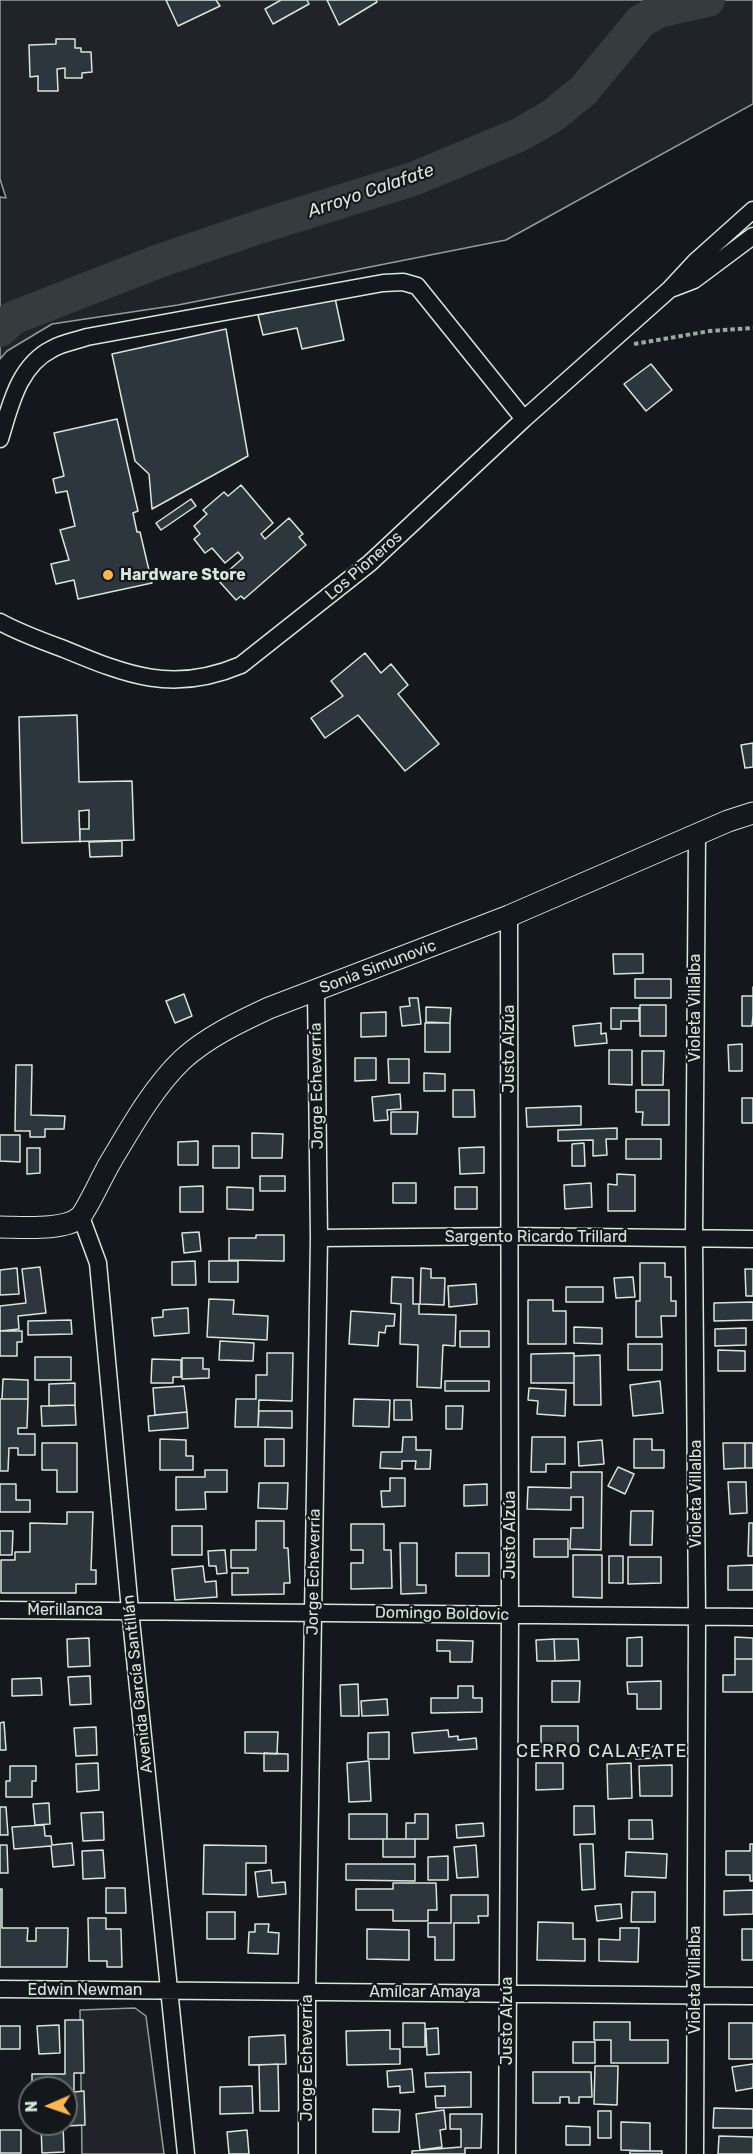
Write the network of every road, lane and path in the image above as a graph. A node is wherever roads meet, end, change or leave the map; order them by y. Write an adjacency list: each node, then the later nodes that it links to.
1 (753, 210): 3 (street, Los Pioneros)
2 (753, 236): 3 (street, Los Pioneros)
3 (670, 289): 5 (street, Los Pioneros)
4 (753, 328): 5 (path)
5 (603, 350): 6 (street, Los Pioneros)
6 (524, 419): 7 (street); 8 (street, Los Pioneros)
7 (0, 439)
8 (0, 622)
9 (753, 813): 10 (street, Sonia Simunovic)
10 (697, 835): 11 (street, Sonia Simunovic); 17 (street, Violeta Villalba)
11 (509, 916): 12 (street, Sonia Simunovic); 15 (street, Justo Alzúa)
12 (316, 990): 13 (street, Sonia Simunovic); 16 (street, Jorge Echeverría)
13 (81, 1216): 14 (street); 20 (street, Avenida García Santillán)
14 (0, 1227)
15 (509, 1236): 16 (street, Sargento Ricardo Trillard); 17 (street, Sargento Ricardo Trillard); 22 (street, Justo Alzúa)
16 (319, 1238): 21 (street, Jorge Echeverría)
17 (694, 1238): 18 (street, Sargento Ricardo Trillard); 23 (street, Violeta Villalba)
18 (753, 1239)
19 (0, 1610): 20 (street, Merillanca)
20 (130, 1610): 21 (street, Domingo Boldovic); 26 (street, Avenida García Santillán)
21 (313, 1612): 22 (street, Domingo Boldovic); 27 (street, Jorge Echeverría)
22 (510, 1614): 23 (street, Domingo Boldovic); 28 (street, Justo Alzúa)
23 (696, 1617): 24 (street, Domingo Boldovic); 29 (street, Violeta Villalba)
24 (753, 1617)
25 (0, 1989): 26 (street, Edwin Newman)
26 (169, 1990): 27 (street, Amílcar Amaya); 31 (street, Avenida García Santillán)
27 (308, 1992): 28 (street, Amílcar Amaya); 32 (street, Jorge Echeverría)
28 (507, 1992): 29 (street, Amílcar Amaya); 33 (street, Justo Alzúa)
29 (695, 1996): 30 (street, Amílcar Amaya); 34 (street, Violeta Villalba)
30 (753, 1996)
31 (186, 2154)
32 (307, 2154)
33 (507, 2154)
34 (695, 2154)

